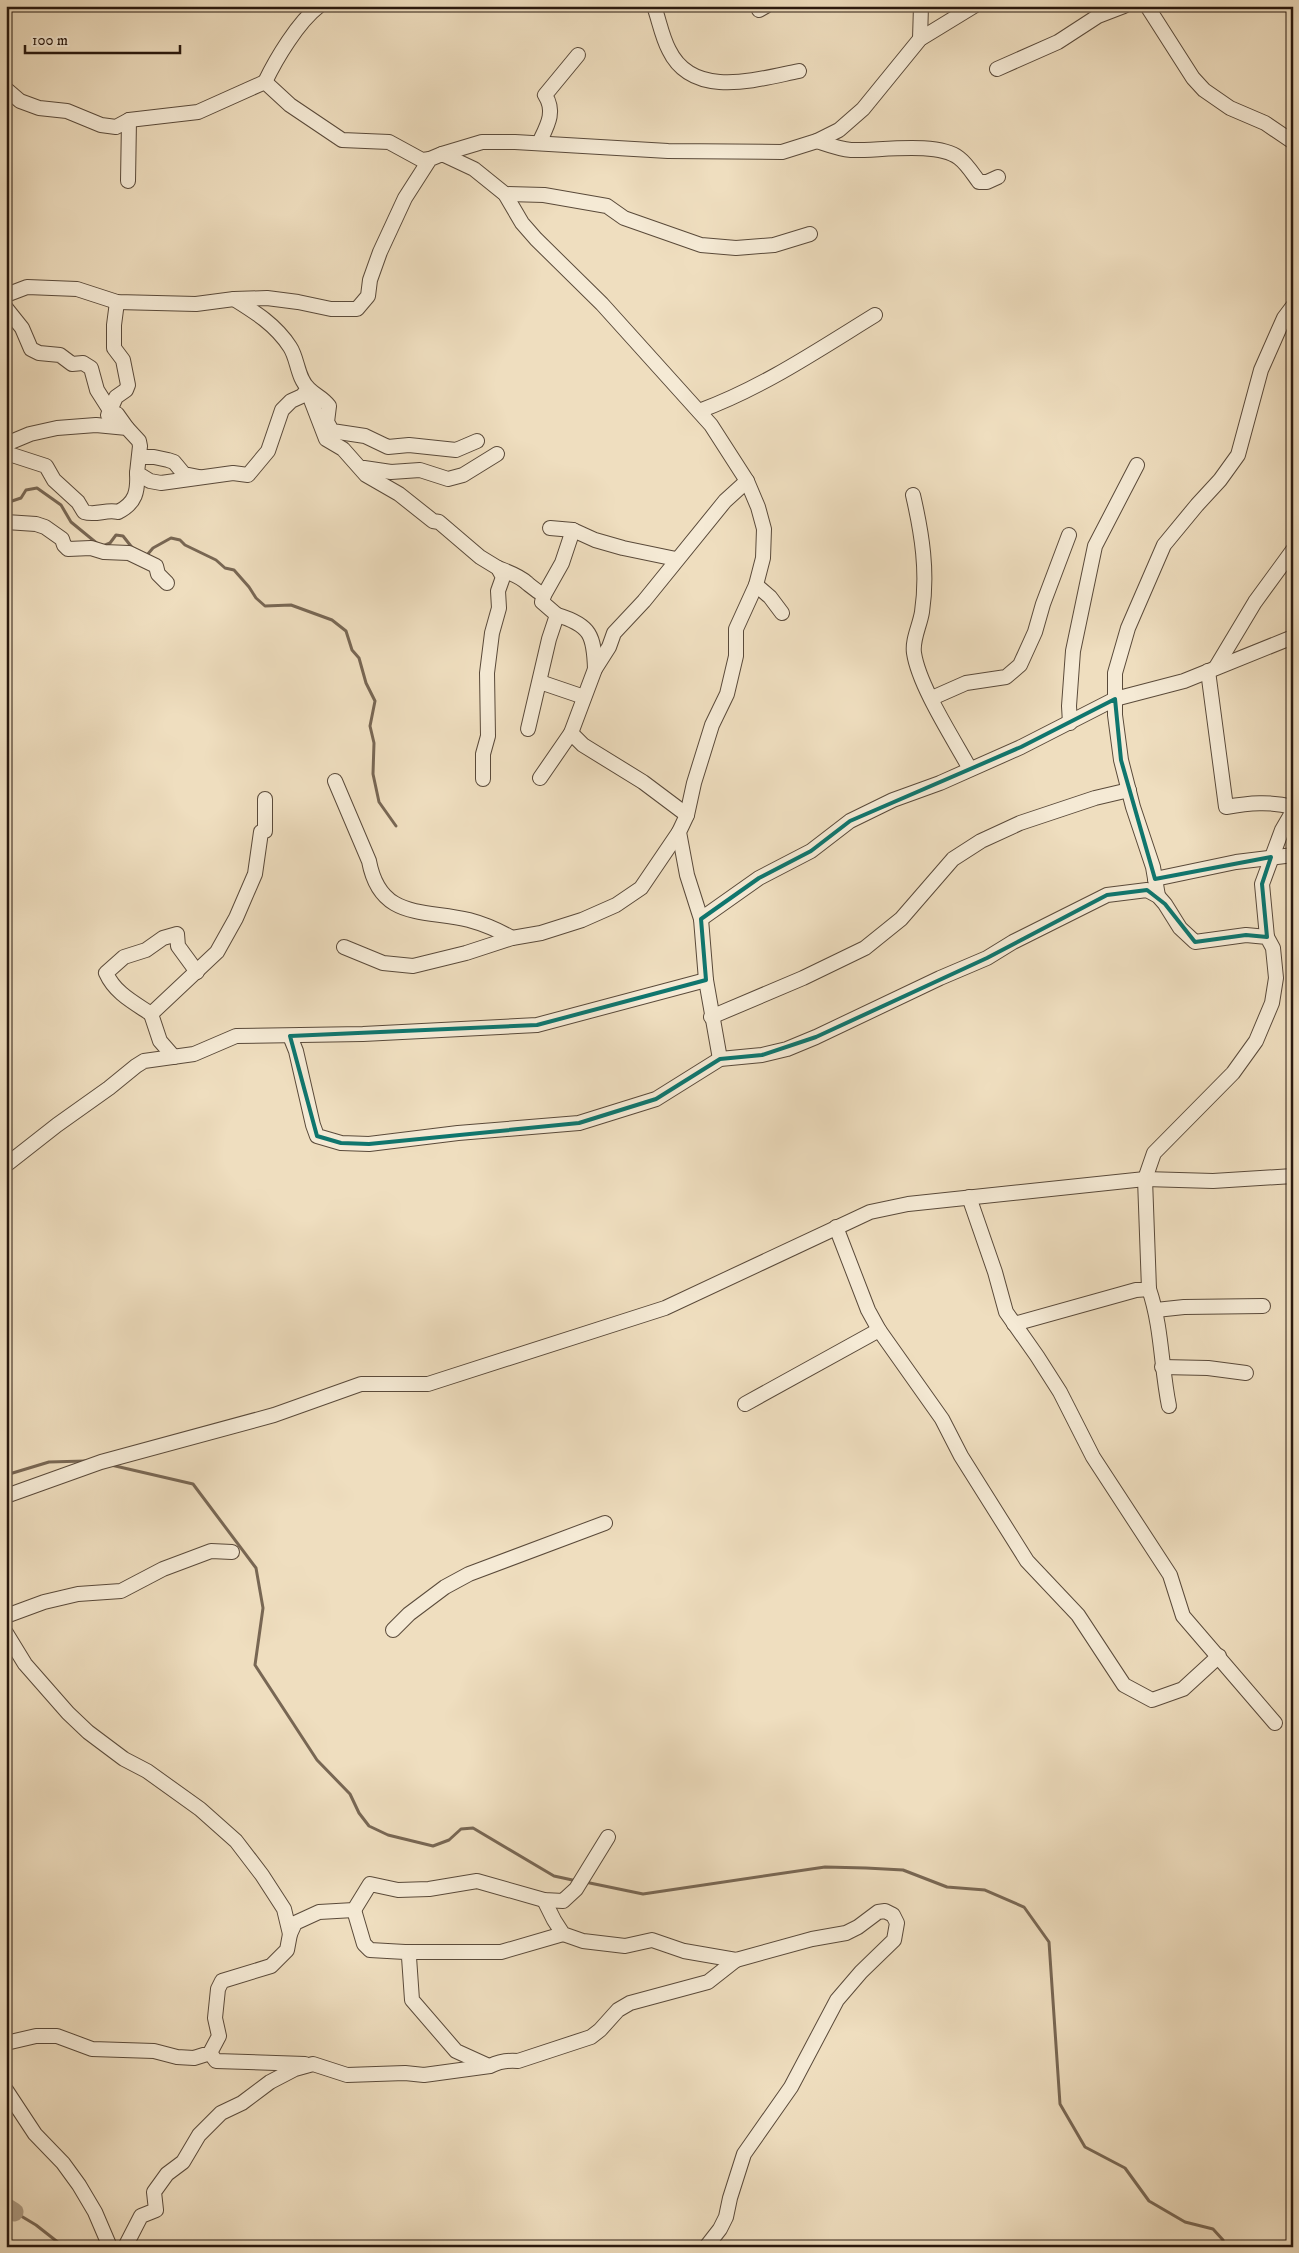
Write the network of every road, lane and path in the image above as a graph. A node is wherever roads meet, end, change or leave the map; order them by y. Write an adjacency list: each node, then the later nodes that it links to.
1 (319, 6): 11 (street)
2 (654, 6): 10 (street)
3 (921, 6): 7 (street)
4 (974, 6): 7 (street)
5 (1124, 6): 9 (street)
6 (1147, 6): 15 (street)
7 (920, 39): 14 (street)
8 (578, 55): 16 (street)
9 (997, 68)
10 (799, 71)
11 (265, 82): 13 (street); 17 (street)
12 (6, 89): 13 (street)
13 (129, 120): 19 (street)
14 (817, 141): 16 (street); 18 (street)
15 (1293, 142)
16 (539, 143): 17 (street)
17 (436, 156): 20 (street); 23 (street)
18 (998, 177)
19 (128, 181)
20 (505, 194): 21 (street); 29 (street)
21 (810, 234)
22 (6, 295): 24 (street)
23 (234, 299): 24 (street); 28 (street)
24 (117, 302): 30 (street)
25 (1293, 306): 62 (street)
26 (6, 308): 30 (street)
27 (875, 315): 29 (street)
28 (308, 388): 33 (street); 39 (street); 41 (street)
29 (699, 411): 42 (street)
30 (111, 412): 31 (street); 32 (street)
31 (96, 425): 32 (street); 34 (street)
32 (127, 428): 37 (street)
33 (477, 441)
34 (6, 444)
35 (6, 453): 40 (street)
36 (497, 454): 39 (street)
37 (140, 457): 40 (street); 41 (street)
38 (1137, 465): 63 (street)
39 (360, 467): 50 (street)
40 (137, 473): 41 (street)
41 (202, 478)
42 (747, 481): 49 (street); 52 (street)
43 (913, 495): 61 (street)
44 (6, 522): 51 (street)
45 (550, 528): 46 (street)
46 (573, 530): 49 (street); 53 (street)
47 (1069, 535): 61 (street)
48 (1293, 550): 58 (street)
49 (676, 559): 57 (street)
50 (498, 568): 53 (street); 68 (street)
51 (167, 583)
52 (756, 585): 54 (street); 74 (street)
53 (544, 595): 55 (street)
54 (782, 613)
55 (557, 615): 57 (street); 59 (street)
56 (1293, 637): 58 (street)
57 (595, 669): 60 (street)
58 (1212, 669): 62 (street); 72 (street)
59 (540, 682): 60 (street); 64 (street)
60 (584, 697): 65 (street)
61 (932, 698): 66 (street)
62 (1115, 699): 63 (street); 70 (street)
63 (1070, 723): 66 (street)
64 (528, 729)
65 (571, 733): 67 (street); 74 (street)
66 (970, 769): 80 (street)
67 (540, 778)
68 (483, 779)
69 (334, 781): 82 (street)
70 (1129, 790): 78 (street); 87 (street)
71 (265, 799): 84 (street)
72 (1293, 807)
73 (1293, 812): 77 (street)
74 (687, 815): 75 (street)
75 (679, 832): 80 (street); 82 (street)
76 (1293, 855): 77 (street)
77 (1271, 857): 78 (street); 81 (street)
78 (1155, 879): 79 (street)
79 (1158, 896): 81 (street); 90 (street)
80 (701, 919): 85 (street)
81 (1267, 937): 93 (street)
82 (512, 938): 83 (street)
83 (344, 947)
84 (197, 972): 86 (street); 86 (street)
85 (706, 980): 87 (street); 88 (street)
86 (151, 1014): 89 (street)
87 (711, 1017): 90 (street)
88 (290, 1036): 89 (street); 90 (street)
89 (174, 1056): 91 (street)
90 (720, 1059)
91 (6, 1165)
92 (1293, 1176): 93 (street)
93 (1145, 1179): 94 (street); 96 (street)
94 (969, 1197): 95 (street); 99 (street)
95 (836, 1227): 100 (street); 105 (street)
96 (1149, 1290): 98 (street); 99 (street)
97 (1263, 1306): 98 (street)
98 (1156, 1310): 101 (street)
99 (1014, 1324): 111 (street)
100 (880, 1330): 103 (street); 111 (street)
101 (1162, 1367): 102 (street); 104 (street)
102 (1246, 1373)
103 (745, 1404)
104 (1169, 1406)
105 (6, 1496)
106 (606, 1523): 109 (street)
107 (232, 1552): 108 (street)
108 (6, 1616)
109 (393, 1630)
110 (6, 1632): 116 (street)
111 (1219, 1656): 112 (street)
112 (1275, 1723)
113 (608, 1837): 114 (street)
114 (544, 1900): 115 (street); 117 (street)
115 (354, 1910): 116 (street); 118 (street)
116 (290, 1934): 121 (street)
117 (563, 1934): 118 (street); 119 (street)
118 (405, 1952): 123 (street)
119 (736, 1960): 123 (street); 127 (street)
120 (6, 2043): 121 (street)
121 (210, 2053): 122 (street)
122 (313, 2064): 123 (street); 126 (street)
123 (490, 2066)
124 (6, 2090): 125 (street)
125 (110, 2247)
126 (125, 2247)
127 (706, 2247)

